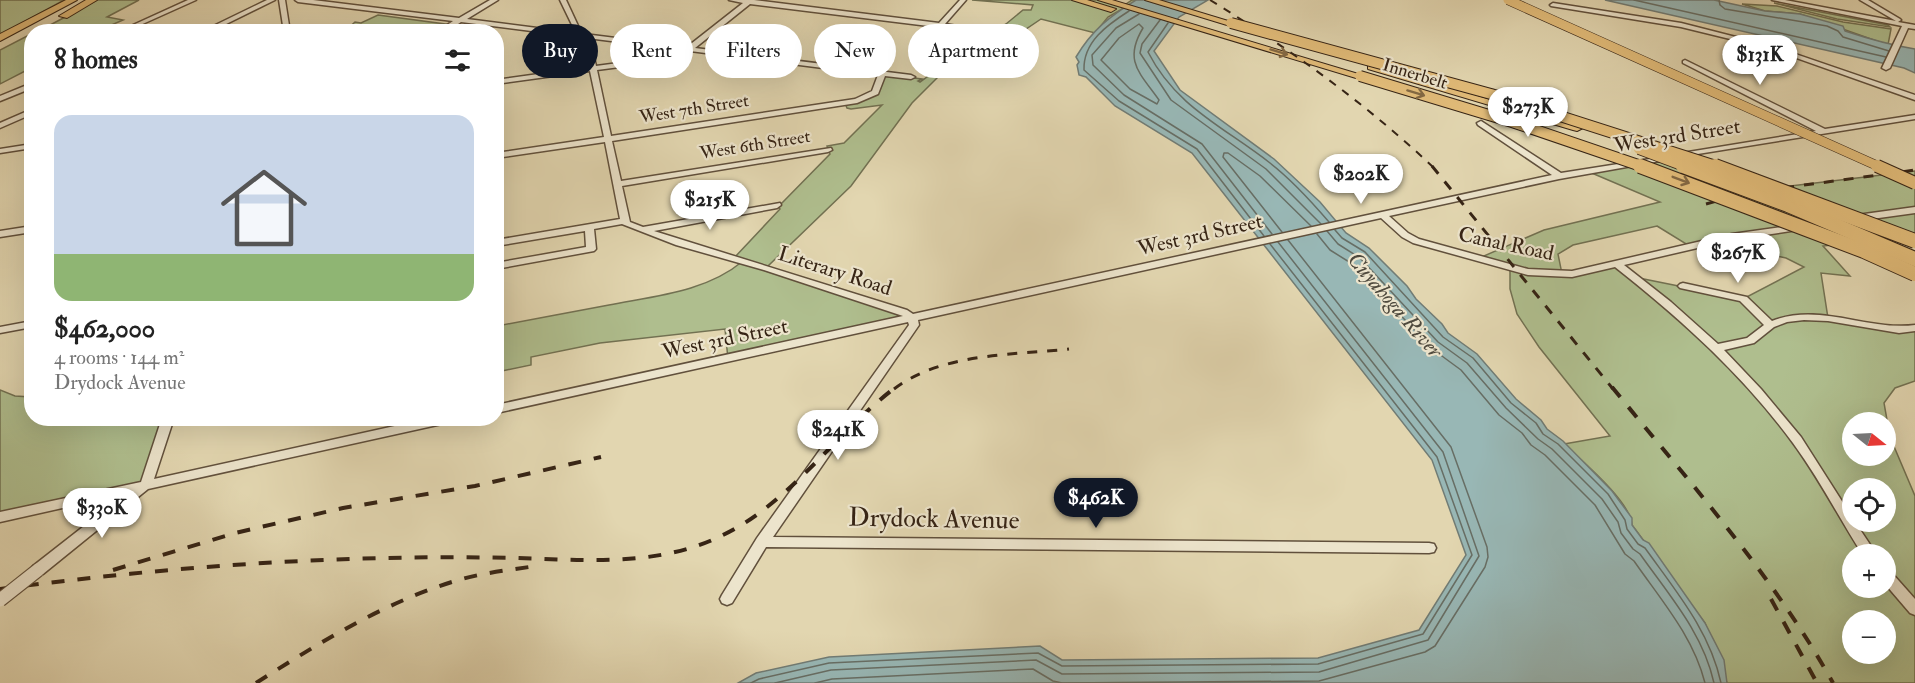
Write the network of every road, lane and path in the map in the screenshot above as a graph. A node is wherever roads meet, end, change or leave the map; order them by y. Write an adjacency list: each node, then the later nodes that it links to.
1 (72, 0): 22 (highway)
2 (93, 0): 23 (highway)
3 (99, 0): 24 (highway)
4 (193, 0): 25 (street)
5 (272, 0): 26 (street)
6 (282, 0): 27 (street)
7 (298, 0): 20 (street)
8 (495, 0): 20 (street)
9 (564, 0): 30 (street)
10 (732, 0): 18 (street)
11 (962, 0): 32 (street)
12 (1076, 0): 41 (highway)
13 (1102, 0): 41 (highway, Innerbelt)
14 (1149, 0): 21 (highway, Innerbelt)
15 (1508, 0): 66 (main road, bridge)
16 (1775, 0): 33 (street)
17 (1863, 0): 33 (street)
18 (750, 1): 31 (street); 40 (street)
19 (1553, 5): 52 (street)
20 (458, 21): 28 (street); 29 (street)
21 (1231, 23): 58 (highway, Innerbelt, bridge); 77 (highway, bridge)
22 (41, 24)
23 (43, 24)
24 (44, 24)
25 (141, 24)
26 (221, 24)
27 (286, 24)
28 (453, 24)
29 (482, 24)
30 (575, 24)
31 (934, 24)
32 (943, 24)
33 (1906, 25): 35 (street); 46 (street)
34 (505, 27): 36 (street)
35 (1915, 27)
36 (522, 29)
37 (24, 31): 39 (highway)
38 (24, 35): 42 (highway)
39 (0, 38)
40 (693, 46)
41 (1259, 46): 71 (highway, Innerbelt, one-way to 71, bridge)
42 (0, 49)
43 (693, 50): 45 (street)
44 (1685, 62): 59 (street)
45 (814, 65)
46 (1886, 68)
47 (526, 78): 50 (street)
48 (597, 78): 60 (street)
49 (880, 78): 60 (street, West 7th Street)
50 (504, 81)
51 (24, 88): 53 (street)
52 (1915, 98)
53 (0, 99)
54 (24, 115): 57 (street)
55 (1915, 117): 59 (street, West 3rd Street)
56 (1481, 123): 65 (street)
57 (0, 126)
58 (1576, 128): 79 (highway, bridge); 80 (highway, Innerbelt, bridge)
59 (1824, 132): 65 (street, West 3rd Street)
60 (609, 139): 64 (street, West 7th Street); 67 (street)
61 (24, 147): 62 (street)
62 (0, 150)
63 (828, 150): 67 (street, West 6th Street)
64 (504, 155)
65 (1559, 176): 70 (street, West 3rd Street)
66 (1915, 183)
67 (617, 184): 72 (street)
68 (777, 205): 75 (street)
69 (1915, 210): 82 (street, Canal Road)
70 (1382, 214): 82 (street, Canal Road); 86 (street, West 3rd Street)
71 (1782, 220): 83 (highway, Innerbelt, bridge); 84 (highway, bridge)
72 (625, 221): 73 (street); 75 (street, Literary Road)
73 (589, 227): 78 (street); 81 (street)
74 (24, 230): 76 (street)
75 (639, 230): 86 (street, Literary Road)
76 (0, 234)
77 (1915, 241)
78 (504, 242)
79 (1915, 249)
80 (1915, 259)
81 (504, 265)
82 (1618, 265): 91 (street)
83 (1915, 274)
84 (1915, 282)
85 (1683, 286): 87 (street)
86 (912, 318): 92 (street, West 3rd Street); 97 (street)
87 (1770, 325): 89 (street); 91 (street)
88 (24, 326): 90 (street)
89 (1915, 328)
90 (0, 330)
91 (1716, 348): 98 (street)
92 (504, 407)
93 (165, 426): 95 (street)
94 (414, 426): 95 (street)
95 (146, 484): 96 (street); 102 (street, bridge)
96 (0, 517)
97 (762, 542): 99 (street, Drydock Avenue); 101 (street)
98 (1863, 544)
99 (1429, 548)
100 (1896, 587): 103 (street)
101 (727, 599)
102 (0, 600)
103 (1915, 609)

